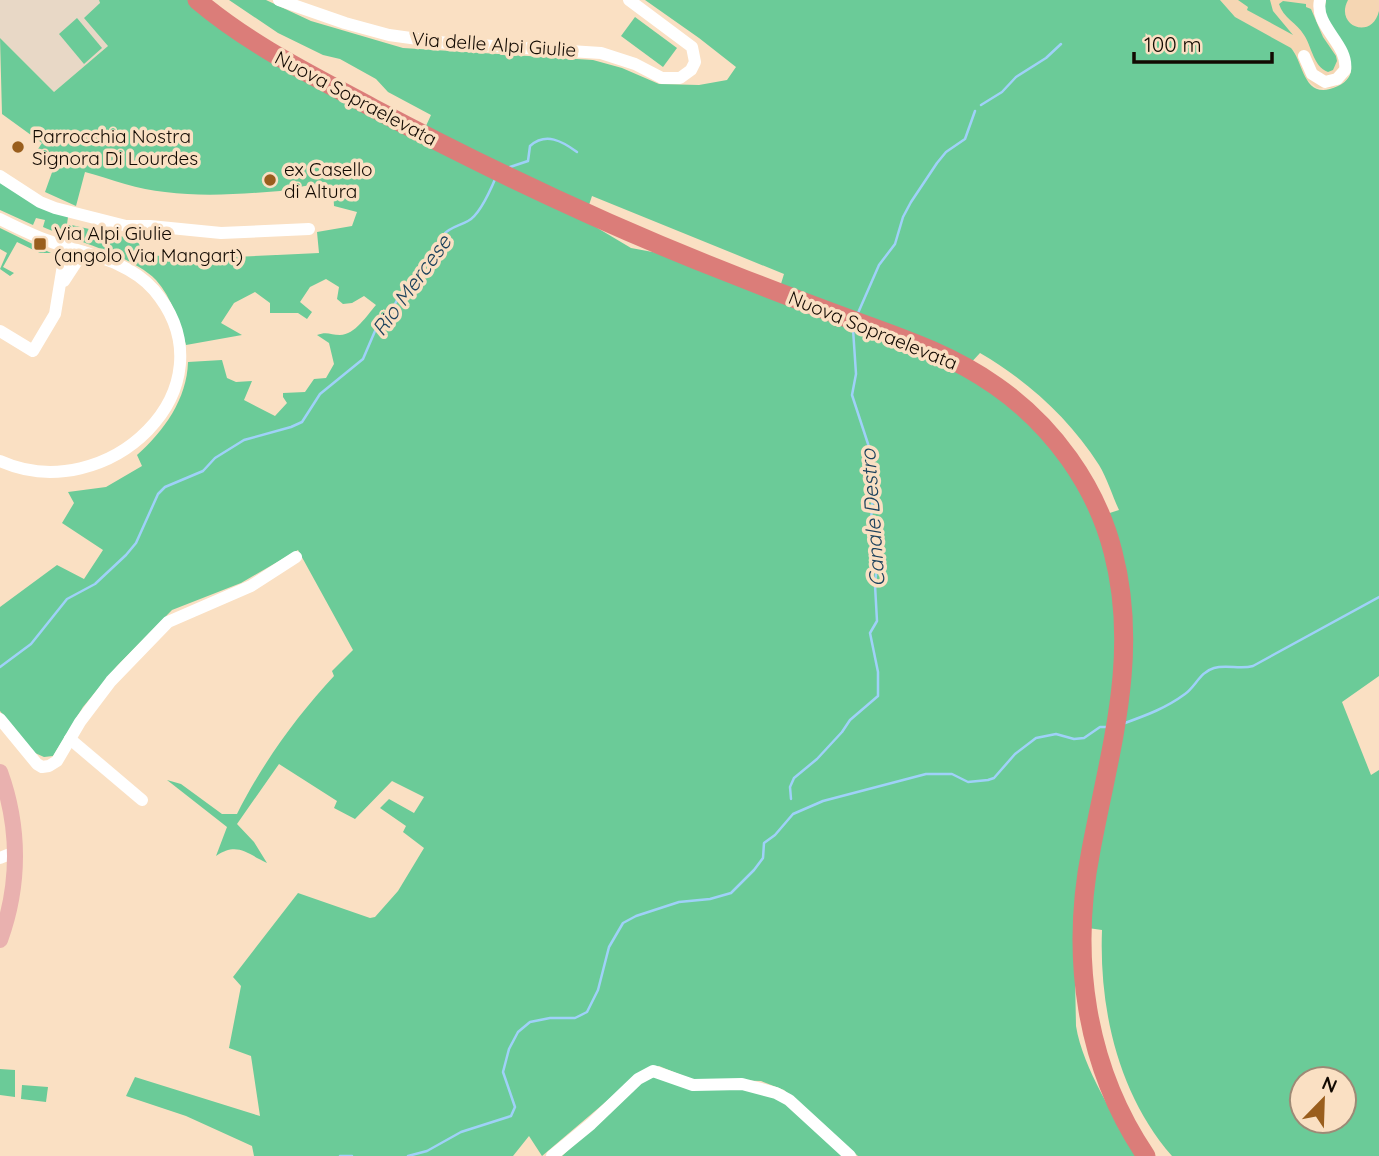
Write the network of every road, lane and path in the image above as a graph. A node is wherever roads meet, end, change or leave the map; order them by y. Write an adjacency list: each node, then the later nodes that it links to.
1 (197, 0): 7 (highway, Nuova Sopraelevata)
2 (215, 0): 7 (highway, Nuova Sopraelevata)
3 (279, 0): 4 (street, Via delle Alpi Giulie)
4 (629, 0)
5 (1320, 0): 6 (street)
6 (1304, 56)
7 (426, 129): 22 (highway, Nuova Sopraelevata)
8 (0, 176): 10 (street)
9 (0, 219): 11 (street)
10 (309, 229)
11 (66, 247): 12 (street); 13 (street)
12 (83, 252): 13 (street); 15 (street)
13 (61, 284): 14 (street)
14 (0, 331)
15 (0, 461)
16 (296, 557): 18 (street)
17 (0, 719): 18 (street)
18 (69, 739): 20 (street)
19 (0, 772): 21 (main road)
20 (142, 800)
21 (8, 855): 23 (main road)
22 (1088, 928): 26 (highway, Nuova Sopraelevata); 27 (highway, Nuova Sopraelevata)
23 (0, 940)
24 (552, 1156): 25 (street)
25 (850, 1156)
26 (1146, 1156)
27 (1161, 1156)

